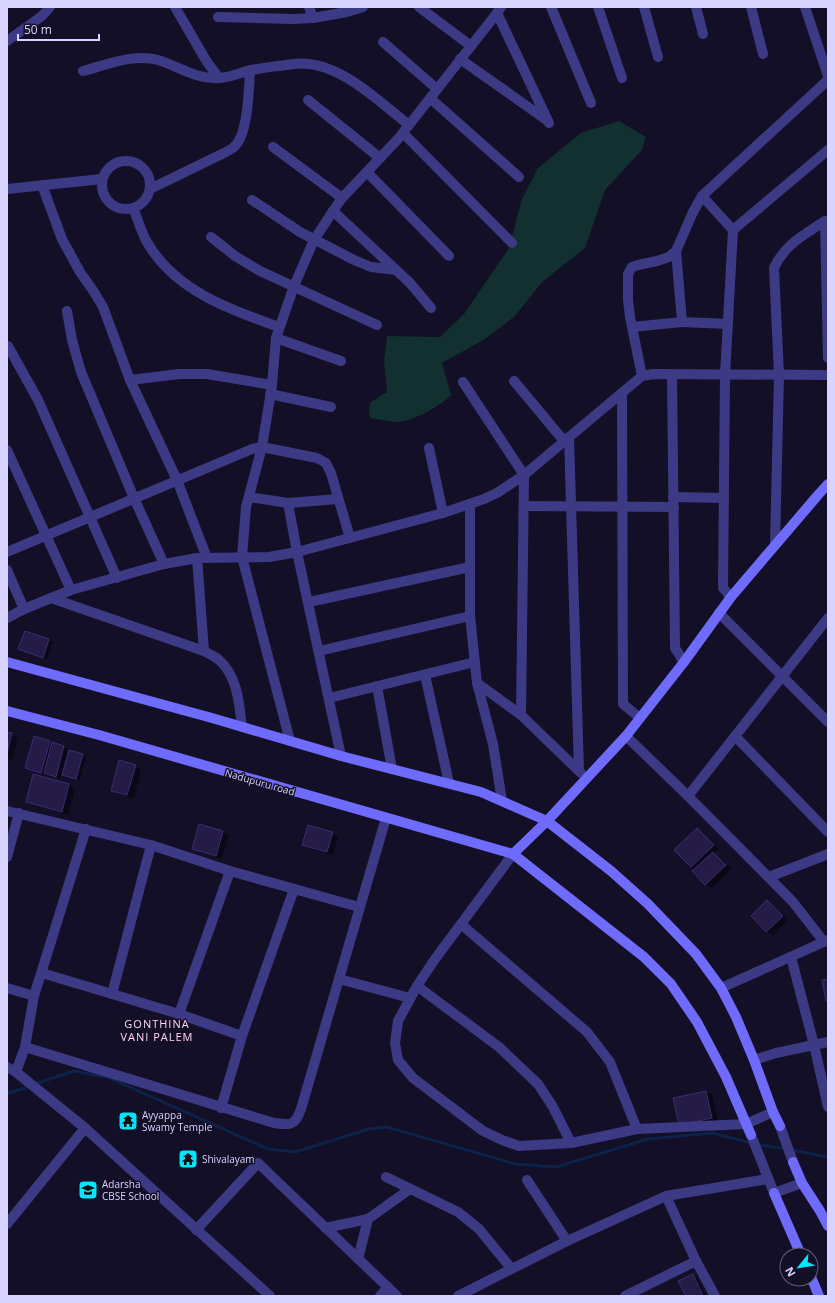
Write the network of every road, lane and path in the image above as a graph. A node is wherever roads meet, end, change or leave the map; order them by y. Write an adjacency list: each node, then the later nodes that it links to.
1 (50, 7): 16 (street)
2 (175, 7): 25 (street)
3 (309, 7): 14 (street)
4 (363, 7): 14 (street)
5 (419, 7): 18 (street)
6 (551, 7): 31 (street)
7 (598, 7): 26 (street)
8 (644, 7): 20 (street)
9 (696, 7): 15 (street)
10 (751, 7): 19 (street)
11 (805, 7): 24 (street)
12 (499, 10): 18 (street); 21 (street)
13 (218, 17): 14 (street)
14 (313, 18)
15 (703, 34)
16 (7, 41)
17 (383, 42): 28 (street)
18 (471, 46): 21 (street)
19 (764, 54)
20 (658, 57)
21 (460, 59): 28 (street)
22 (250, 70): 25 (street); 32 (street); 41 (street)
23 (84, 71): 25 (street)
24 (828, 76)
25 (219, 78)
26 (622, 78)
27 (828, 80): 42 (street)
28 (437, 89): 29 (street)
29 (430, 98): 32 (street); 37 (street)
30 (308, 100): 35 (street)
31 (591, 103)
32 (406, 129): 35 (street); 51 (street)
33 (273, 147): 43 (street)
34 (828, 150): 48 (street)
35 (380, 158): 36 (street)
36 (367, 172): 43 (street); 53 (street)
37 (519, 177)
38 (102, 179): 39 (street); 41 (street); 45 (street)
39 (42, 185): 40 (street); 72 (street)
40 (7, 189)
41 (150, 189): 45 (street)
42 (702, 196): 48 (street); 52 (street)
43 (342, 198): 46 (street)
44 (252, 200): 50 (street)
45 (133, 208): 61 (street)
46 (333, 211): 50 (street); 54 (street)
47 (827, 221): 65 (street); 69 (street)
48 (733, 230): 59 (street)
49 (211, 237): 55 (street)
50 (314, 240): 54 (street); 55 (street)
51 (512, 243)
52 (676, 250): 58 (street); 62 (street)
53 (449, 256)
54 (396, 270): 56 (street)
55 (294, 286): 60 (street); 61 (street)
56 (432, 308)
57 (67, 311): 86 (street)
58 (682, 322): 59 (street); 62 (street)
59 (728, 324): 68 (street)
60 (377, 325)
61 (279, 327): 63 (street)
62 (632, 327): 71 (street)
63 (276, 338): 66 (street); 75 (street)
64 (8, 346): 96 (street)
65 (828, 358)
66 (341, 361)
67 (672, 374): 68 (street); 71 (street); 89 (street)
68 (725, 374): 69 (street); 87 (street)
69 (779, 375): 70 (street); 99 (street)
70 (828, 375)
71 (642, 376): 76 (street)
72 (130, 380): 75 (street); 83 (street)
73 (514, 381): 78 (street)
74 (463, 382): 82 (street)
75 (271, 390): 77 (street); 79 (street)
76 (622, 393): 78 (street); 94 (street)
77 (331, 406)
78 (567, 439): 82 (street); 93 (street)
79 (262, 446): 83 (street); 85 (street); 88 (street)
80 (429, 448): 95 (street)
81 (7, 450): 97 (street)
82 (524, 475): 91 (street); 92 (street)
83 (177, 480): 86 (street); 103 (street)
84 (828, 484): 99 (street)
85 (249, 497): 90 (street); 102 (street)
86 (134, 498): 96 (street); 104 (street)
87 (724, 498): 89 (street); 109 (street)
88 (338, 499): 90 (street); 98 (street)
89 (673, 502): 94 (street); 121 (street)
90 (288, 503): 101 (street)
91 (470, 504): 95 (street); 105 (street)
92 (524, 506): 93 (street); 128 (street)
93 (571, 507): 94 (street); 137 (street)
94 (622, 507): 129 (street)
95 (443, 513): 98 (street)
96 (90, 517): 97 (street); 107 (street)
97 (46, 535): 100 (street); 108 (street)
98 (350, 538): 101 (street)
99 (775, 545): 109 (street)
100 (7, 552)
101 (298, 552): 102 (street); 111 (street)
102 (242, 557): 103 (street); 134 (street)
103 (202, 558): 104 (street); 117 (street)
104 (164, 564): 107 (street)
105 (470, 567): 111 (street); 114 (street)
106 (7, 570): 112 (street)
107 (117, 578): 108 (street)
108 (71, 590): 110 (street)
109 (731, 597): 113 (street)
110 (51, 598): 112 (street); 117 (street)
111 (309, 602): 118 (street)
112 (24, 609): 115 (street)
113 (719, 613): 121 (street); 123 (street)
114 (470, 616): 118 (street); 120 (street)
115 (7, 618)
116 (828, 618): 123 (street)
117 (204, 651): 131 (street)
118 (319, 651): 126 (street)
119 (7, 662): 131 (street)
120 (475, 662): 122 (street); 124 (street)
121 (684, 662): 129 (street)
122 (424, 675): 125 (street); 139 (street)
123 (782, 677): 130 (street); 133 (street)
124 (477, 683): 128 (street); 141 (street)
125 (377, 686): 126 (street); 136 (street)
126 (329, 698): 135 (street)
127 (7, 711): 144 (street, Nadupuru road)
128 (521, 715): 137 (street)
129 (640, 718): 132 (street)
130 (828, 722)
131 (242, 727): 134 (street)
132 (626, 736): 138 (street); 140 (street)
133 (736, 736): 140 (street); 147 (street)
134 (290, 741): 135 (street)
135 (341, 756): 136 (street)
136 (392, 769): 139 (street)
137 (579, 771): 138 (street)
138 (586, 779): 145 (street)
139 (448, 783): 141 (street)
140 (688, 796): 153 (street)
141 (502, 801): 145 (street)
142 (7, 811): 143 (street)
143 (19, 813): 146 (street); 151 (street)
144 (386, 818): 149 (street, Nadupuru road); 155 (street)
145 (547, 821): 149 (street); 163 (street)
146 (86, 829): 148 (street); 159 (street)
147 (828, 832)
148 (151, 845): 152 (street); 164 (street)
149 (513, 854): 156 (street); 177 (street)
150 (828, 854): 153 (street)
151 (7, 857)
152 (230, 871): 154 (street); 167 (street)
153 (769, 878): 157 (street)
154 (294, 889): 155 (street); 168 (street)
155 (359, 907): 160 (street)
156 (462, 924): 161 (street); 179 (street)
157 (826, 941): 158 (street)
158 (791, 957): 163 (street); 170 (street)
159 (42, 972): 164 (street); 165 (street)
160 (339, 979): 166 (street); 175 (street)
161 (417, 986): 166 (street); 180 (street)
162 (7, 988): 165 (street)
163 (720, 988): 172 (street)
164 (112, 994): 167 (street)
165 (34, 996): 171 (street)
166 (410, 998): 180 (street)
167 (179, 1014): 168 (street)
168 (242, 1036): 175 (street)
169 (828, 1042): 170 (street)
170 (814, 1045): 172 (street); 174 (street)
171 (25, 1047): 173 (street); 175 (street)
172 (754, 1060): 176 (street)
173 (16, 1073): 178 (street)
174 (828, 1107)
175 (221, 1108)
176 (773, 1112): 177 (street); 184 (street)
177 (746, 1124): 179 (street); 182 (street)
178 (86, 1128): 189 (street); 192 (street)
179 (636, 1129): 180 (street)
180 (570, 1143)
181 (386, 1177): 185 (street)
182 (768, 1179): 186 (street); 187 (street)
183 (527, 1180): 193 (street)
184 (802, 1183): 186 (street); 190 (street)
185 (410, 1189): 188 (street); 197 (street)
186 (774, 1193): 194 (street)
187 (666, 1196): 193 (street); 196 (street)
188 (368, 1219): 191 (street); 195 (street)
189 (7, 1224)
190 (828, 1226)
191 (325, 1228): 192 (street); 195 (street)
192 (196, 1230): 199 (street)
193 (567, 1241): 197 (street)
194 (798, 1247)
195 (358, 1259): 198 (street)
196 (696, 1261): 203 (street); 204 (street)
197 (511, 1268): 202 (street)
198 (388, 1288): 200 (street); 201 (street)
199 (270, 1296)
200 (380, 1296)
201 (397, 1296)
202 (458, 1296)
203 (625, 1296)
204 (715, 1296)

